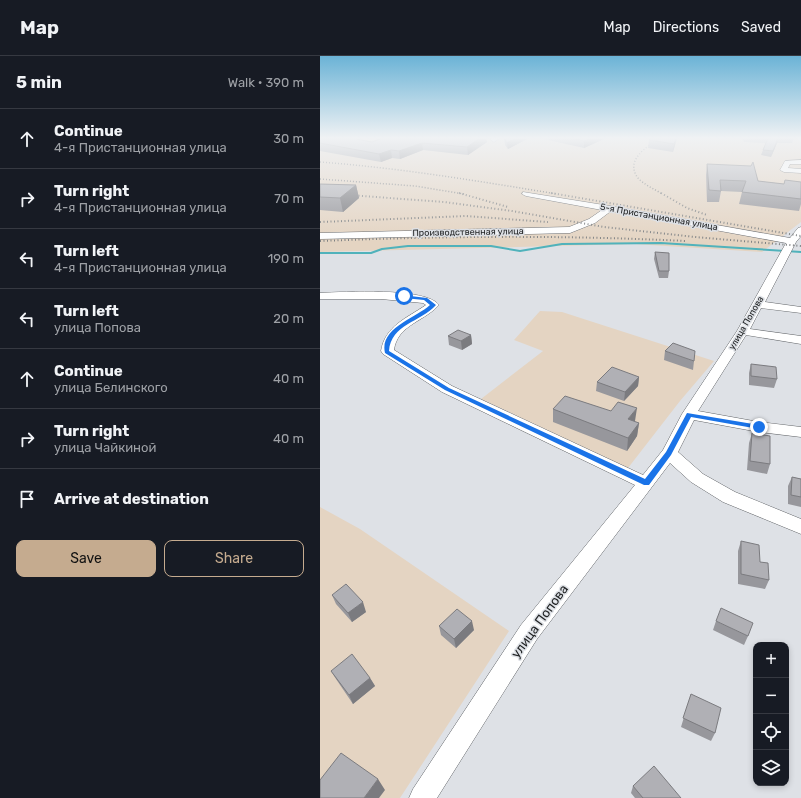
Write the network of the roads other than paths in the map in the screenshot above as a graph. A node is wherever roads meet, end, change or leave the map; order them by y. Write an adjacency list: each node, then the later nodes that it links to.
1 (526, 194): 2 (street, 5-я Пристанционная улица)
2 (610, 208): 3 (street, 5-я Пристанционная улица); 6 (street, Производственная улица)
3 (665, 218): 5 (street); 9 (street, 5-я Пристанционная улица)
4 (608, 220): 6 (street)
5 (624, 220)
6 (592, 221): 8 (street, Производственная улица)
7 (801, 230): 9 (street, улица Попова)
8 (320, 236)
9 (792, 241): 11 (street, улица Попова)
10 (320, 296): 18 (street)
11 (757, 304): 12 (street); 13 (street, улица Попова)
12 (801, 310)
13 (743, 331): 14 (street); 15 (street, улица Попова)
14 (801, 340)
15 (689, 414): 16 (street); 17 (street, улица Попова)
16 (801, 432)
17 (669, 454): 18 (street, улица Попова); 19 (street)
18 (646, 483): 20 (street, улица Попова)
19 (801, 527)
20 (422, 798)

